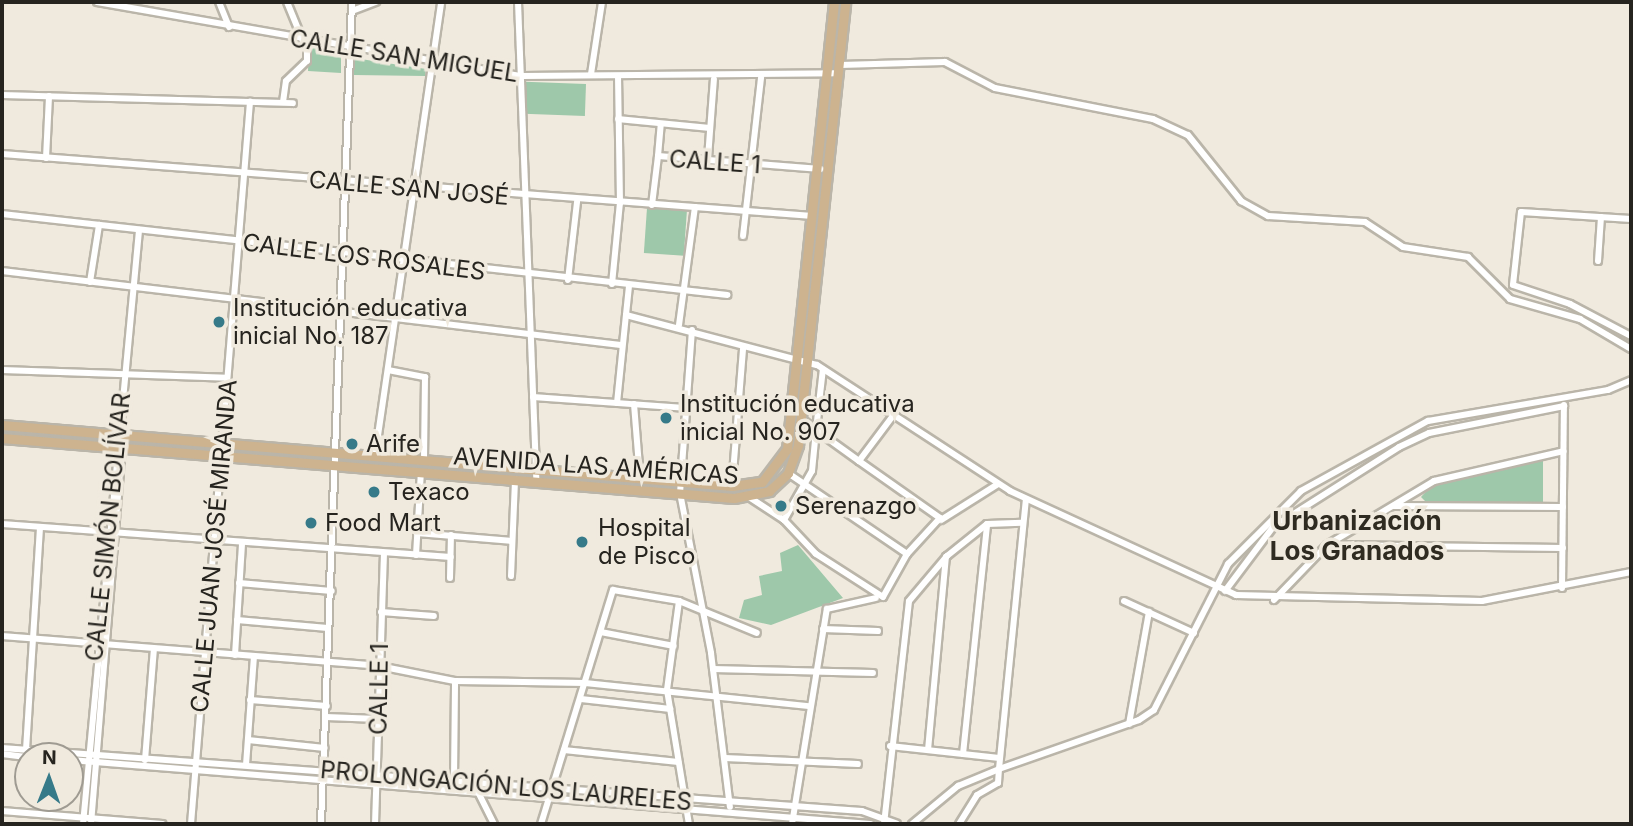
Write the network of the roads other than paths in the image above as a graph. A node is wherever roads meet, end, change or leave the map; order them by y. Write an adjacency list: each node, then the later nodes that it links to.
1 (97, 2): 11 (street, CALLE SAN MIGUEL)
2 (219, 2): 15 (street)
3 (287, 2): 16 (street)
4 (352, 2): 12 (street)
5 (376, 2): 12 (street)
6 (442, 2): 18 (street)
7 (518, 2): 21 (street)
8 (602, 2): 20 (street)
9 (834, 2): 13 (main road, AVENIDA LAS AMÉRICAS)
10 (845, 2): 14 (main road, AVENIDA LAS AMÉRICAS)
11 (117, 4): 15 (street, CALLE SAN MIGUEL)
12 (352, 11): 17 (street)
13 (832, 26): 14 (main road); 19 (main road, AVENIDA LAS AMÉRICAS)
14 (843, 26): 19 (main road, AVENIDA LAS AMÉRICAS)
15 (229, 27): 16 (street, CALLE SAN MIGUEL)
16 (305, 41): 17 (street, CALLE SAN MIGUEL); 28 (street)
17 (351, 49): 18 (street, CALLE SAN MIGUEL); 40 (street)
18 (429, 65): 21 (street, CALLE SAN MIGUEL); 41 (street)
19 (836, 70): 23 (street, CALLE SAN MIGUEL); 38 (main road, AVENIDA LAS AMÉRICAS); 78 (street, CALLE SAN MIGUEL); 79 (main road, AVENIDA LAS AMÉRICAS)
20 (592, 74): 21 (street, CALLE SAN MIGUEL); 22 (street, CALLE SAN MIGUEL)
21 (522, 76): 42 (street)
22 (618, 77): 24 (street, CALLE SAN MIGUEL); 30 (street)
23 (761, 77): 24 (street, CALLE SAN MIGUEL); 37 (street)
24 (715, 79): 32 (street)
25 (2, 96): 26 (street)
26 (49, 96): 27 (street); 35 (street)
27 (250, 101): 28 (street); 39 (street, CALLE JUAN JOSÉ MIRANDA)
28 (283, 102): 29 (street)
29 (293, 103)
30 (618, 119): 31 (street); 44 (street)
31 (661, 124): 32 (street); 34 (street)
32 (710, 128): 36 (street)
33 (2, 154): 35 (street, CALLE SAN JOSÉ)
34 (658, 156): 36 (street, CALLE 1); 45 (street, CALLE 1)
35 (46, 158): 39 (street, CALLE SAN JOSÉ)
36 (708, 158): 37 (street, CALLE 1)
37 (753, 164): 38 (street, CALLE 1); 47 (street)
38 (820, 169): 49 (main road, AVENIDA LAS AMÉRICAS)
39 (244, 174): 40 (street, CALLE SAN JOSÉ); 55 (street, CALLE JUAN JOSÉ MIRANDA)
40 (345, 183): 41 (street, CALLE SAN JOSÉ); 56 (street)
41 (413, 188): 42 (street, CALLE SAN JOSÉ); 58 (street)
42 (528, 198): 43 (street, CALLE SAN JOSÉ); 60 (street)
43 (577, 202): 44 (street, CALLE SAN JOSÉ); 61 (street)
44 (620, 203): 45 (street, CALLE SAN JOSÉ); 63 (street)
45 (652, 205): 46 (street, CALLE SAN JOSÉ)
46 (695, 207): 47 (street, CALLE SAN JOSÉ); 66 (street)
47 (747, 211): 49 (street, CALLE SAN JOSÉ); 54 (street)
48 (2, 214): 52 (street, CALLE LOS ROSALES)
49 (816, 216): 79 (main road, AVENIDA LAS AMÉRICAS)
50 (1601, 217): 51 (street); 57 (street); 75 (street)
51 (1631, 219)
52 (99, 225): 53 (street, CALLE LOS ROSALES); 62 (street)
53 (139, 230): 55 (street, CALLE LOS ROSALES); 65 (street, CALLE SIMÓN BOLÍVAR)
54 (743, 236)
55 (238, 242): 56 (street, CALLE LOS ROSALES); 68 (street, CALLE JUAN JOSÉ MIRANDA)
56 (344, 254): 58 (street, CALLE LOS ROSALES); 69 (street)
57 (1598, 261)
58 (403, 262): 60 (street, CALLE LOS ROSALES); 71 (street)
59 (2, 271): 62 (street)
60 (527, 276): 61 (street, CALLE LOS ROSALES); 74 (street)
61 (568, 281): 63 (street, CALLE LOS ROSALES)
62 (90, 282): 65 (street)
63 (612, 284): 64 (street, CALLE LOS ROSALES)
64 (629, 286): 66 (street, CALLE LOS ROSALES); 70 (street)
65 (132, 287): 68 (street); 83 (street, CALLE SIMÓN BOLÍVAR)
66 (684, 292): 67 (street, CALLE LOS ROSALES); 72 (street)
67 (727, 295)
68 (233, 299): 69 (street); 84 (street, CALLE JUAN JOSÉ MIRANDA)
69 (341, 311): 71 (street); 101 (street)
70 (626, 315): 72 (street); 76 (street)
71 (395, 317): 74 (street); 82 (street)
72 (678, 325): 73 (street)
73 (692, 330): 77 (street); 91 (street)
74 (530, 333): 76 (street); 86 (street)
75 (1631, 336)
76 (621, 345): 88 (street)
77 (743, 348): 79 (street); 118 (street)
78 (1631, 349)
79 (801, 363): 80 (street); 93 (main road, AVENIDA LAS AMÉRICAS); 118 (main road, AVENIDA LAS AMÉRICAS)
80 (823, 369): 92 (street); 95 (street)
81 (2, 370): 83 (street)
82 (388, 370): 103 (street); 105 (street)
83 (123, 374): 84 (street); 96 (street, CALLE SIMÓN BOLÍVAR)
84 (227, 378): 98 (street, CALLE JUAN JOSÉ MIRANDA)
85 (1631, 380): 87 (street)
86 (533, 397): 88 (street); 109 (street)
87 (1565, 397): 90 (street); 150 (street)
88 (617, 403): 89 (street)
89 (634, 404): 91 (street); 112 (street)
90 (1564, 406): 100 (street); 153 (street)
91 (685, 408): 115 (street)
92 (891, 417): 106 (street); 117 (street)
93 (802, 419): 95 (street); 111 (main road, AVENIDA LAS AMÉRICAS)
94 (2, 425): 96 (main road, AVENIDA LAS AMÉRICAS)
95 (816, 430): 106 (street); 116 (street)
96 (120, 435): 98 (main road, AVENIDA LAS AMÉRICAS); 99 (street, CALLE SIMÓN BOLÍVAR)
97 (2, 438): 99 (main road, AVENIDA LAS AMÉRICAS)
98 (222, 443): 101 (main road, AVENIDA LAS AMÉRICAS); 102 (street, CALLE JUAN JOSÉ MIRANDA)
99 (119, 448): 102 (main road, AVENIDA LAS AMÉRICAS); 132 (street, CALLE SIMÓN BOLÍVAR)
100 (1564, 451): 119 (street); 125 (street)
101 (335, 453): 103 (main road, AVENIDA LAS AMÉRICAS); 107 (street)
102 (221, 456): 107 (main road, AVENIDA LAS AMÉRICAS); 135 (street, CALLE JUAN JOSÉ MIRANDA)
103 (376, 456): 104 (main road, AVENIDA LAS AMÉRICAS)
104 (395, 458): 105 (main road, AVENIDA LAS AMÉRICAS); 108 (main road)
105 (424, 460): 109 (main road, AVENIDA LAS AMÉRICAS)
106 (859, 461): 127 (street)
107 (335, 465): 108 (main road, AVENIDA LAS AMÉRICAS); 140 (street)
108 (394, 470): 110 (main road, AVENIDA LAS AMÉRICAS)
109 (537, 470): 112 (main road, AVENIDA LAS AMÉRICAS); 114 (street)
110 (421, 472): 113 (main road, AVENIDA LAS AMÉRICAS); 133 (street)
111 (788, 473): 116 (street); 121 (main road, AVENIDA LAS AMÉRICAS)
112 (640, 478): 115 (main road, AVENIDA LAS AMÉRICAS)
113 (515, 479): 114 (main road, AVENIDA LAS AMÉRICAS); 136 (street)
114 (536, 481): 120 (main road, AVENIDA LAS AMÉRICAS)
115 (680, 481): 118 (main road, AVENIDA LAS AMÉRICAS); 120 (street)
116 (807, 484): 126 (street); 142 (street)
117 (998, 484): 122 (street); 127 (street)
118 (732, 486)
119 (1416, 491): 123 (street); 124 (street)
120 (680, 493): 121 (main road, AVENIDA LAS AMÉRICAS); 158 (street)
121 (749, 497): 126 (street)
122 (1026, 500): 128 (street); 150 (street)
123 (1392, 506): 124 (street); 138 (street)
124 (1423, 506): 125 (street)
125 (1563, 507): 139 (street)
126 (784, 520): 154 (street)
127 (941, 520): 142 (street)
128 (1022, 523): 130 (street); 206 (street)
129 (2, 524): 131 (street)
130 (986, 524): 144 (street); 201 (street)
131 (40, 527): 132 (street); 170 (street)
132 (111, 533): 135 (street); 171 (street, CALLE SIMÓN BOLÍVAR); 172 (street, CALLE SIMÓN BOLÍVAR)
133 (417, 533): 134 (street); 143 (street)
134 (451, 535): 136 (street); 145 (street)
135 (214, 540): 137 (street); 175 (street, CALLE JUAN JOSÉ MIRANDA)
136 (512, 541): 147 (street)
137 (242, 543): 140 (street); 149 (street)
138 (1327, 545): 139 (street); 155 (street)
139 (1563, 548): 151 (street)
140 (334, 550): 141 (street); 152 (street)
141 (384, 553): 143 (street); 159 (street, CALLE 1)
142 (907, 554): 154 (street)
143 (416, 555): 145 (street)
144 (947, 556): 197 (street); 200 (street)
145 (451, 557): 148 (street)
146 (1631, 572): 151 (street)
147 (511, 576)
148 (450, 578)
149 (239, 583): 152 (street); 162 (street)
150 (1216, 586): 153 (street); 168 (street)
151 (1562, 588): 155 (street)
152 (332, 591): 163 (street)
153 (1225, 591): 155 (street)
154 (876, 598): 164 (street)
155 (1274, 600)
156 (679, 601): 158 (street); 166 (street); 173 (street)
157 (1124, 601): 160 (street)
158 (702, 608): 167 (street); 180 (street)
159 (381, 612): 161 (street); 179 (street, CALLE 1)
160 (1149, 612): 168 (street); 194 (street)
161 (434, 617)
162 (237, 620): 163 (street); 176 (street)
163 (328, 628): 178 (street)
164 (823, 629): 165 (street); 181 (street)
165 (878, 631)
166 (601, 632): 173 (street); 184 (street)
167 (757, 633)
168 (1194, 633): 194 (street)
169 (2, 636): 170 (street)
170 (34, 639): 171 (street); 196 (street)
171 (96, 644): 172 (street); 204 (street, CALLE SIMÓN BOLÍVAR)
172 (105, 645): 174 (street); 207 (street, CALLE SIMÓN BOLÍVAR)
173 (674, 646): 185 (street)
174 (154, 649): 175 (street); 208 (street)
175 (205, 653): 176 (street); 212 (street, CALLE JUAN JOSÉ MIRANDA)
176 (235, 656): 177 (street)
177 (254, 657): 178 (street); 188 (street)
178 (328, 662): 179 (street); 189 (street)
179 (379, 666): 183 (street); 193 (street, CALLE 1)
180 (713, 669): 181 (street); 186 (street)
181 (816, 673): 182 (street); 190 (street)
182 (873, 673)
183 (455, 681): 184 (street); 217 (street)
184 (586, 683): 185 (street); 187 (street)
185 (667, 690): 186 (street); 191 (street)
186 (716, 694): 190 (street); 205 (street)
187 (580, 699): 191 (street); 199 (street)
188 (250, 700): 189 (street); 195 (street)
189 (327, 706): 192 (street)
190 (809, 706): 210 (street)
191 (670, 709): 209 (street)
192 (326, 717): 193 (street); 198 (street)
193 (378, 719): 216 (street, CALLE 1)
194 (1129, 724): 214 (street)
195 (248, 740): 198 (street); 213 (street)
196 (28, 742)
197 (890, 746): 200 (street); 229 (street)
198 (326, 748): 215 (street)
199 (564, 750): 209 (street); 219 (street)
200 (928, 750): 201 (street)
201 (963, 754): 206 (street)
202 (84, 758): 204 (street)
203 (84, 758): 204 (street)
204 (88, 758): 207 (street); 228 (street, CALLE SIMÓN BOLÍVAR)
205 (725, 758): 210 (street); 223 (street)
206 (999, 758): 214 (street)
207 (96, 759): 208 (street); 212 (street); 228 (street, CALLE SIMÓN BOLÍVAR)
208 (145, 760): 212 (street)
209 (678, 762): 222 (street)
210 (800, 764): 211 (street); 227 (street)
211 (858, 764)
212 (196, 765): 213 (street, PROLONGACIÓN LOS LAURELES); 215 (street); 232 (street, CALLE JUAN JOSÉ MIRANDA)
213 (246, 765): 215 (street, PROLONGACIÓN LOS LAURELES)
214 (999, 769): 241 (street); 242 (street)
215 (325, 774): 216 (street, PROLONGACIÓN LOS LAURELES); 233 (street)
216 (377, 778): 217 (street, PROLONGACIÓN LOS LAURELES); 220 (street, PROLONGACIÓN LOS LAURELES); 234 (street, CALLE 1)
217 (454, 780): 218 (street, PROLONGACIÓN LOS LAURELES)
218 (473, 782): 219 (street, PROLONGACIÓN LOS LAURELES); 220 (street)
219 (552, 788): 221 (street); 222 (street, PROLONGACIÓN LOS LAURELES)
220 (477, 790): 221 (street, PROLONGACIÓN LOS LAURELES); 235 (street)
221 (550, 797): 224 (street, PROLONGACIÓN LOS LAURELES); 236 (street)
222 (685, 802): 223 (street, PROLONGACIÓN LOS LAURELES); 224 (street)
223 (730, 809): 224 (street, PROLONGACIÓN LOS LAURELES); 227 (street, PROLONGACIÓN LOS LAURELES)
224 (687, 810): 237 (street)
225 (2, 811): 228 (street)
226 (862, 811): 227 (street, PROLONGACIÓN LOS LAURELES); 229 (street, PROLONGACIÓN LOS LAURELES); 230 (street)
227 (795, 812): 230 (street, PROLONGACIÓN LOS LAURELES); 238 (street)
228 (87, 821): 231 (street)
229 (884, 821): 240 (street, PROLONGACIÓN LOS LAURELES)
230 (858, 822): 239 (street, PROLONGACIÓN LOS LAURELES)
231 (162, 824)
232 (191, 824)
233 (321, 824)
234 (375, 824)
235 (494, 824)
236 (541, 824)
237 (690, 824)
238 (792, 824)
239 (870, 824)
240 (897, 824)
241 (912, 824)
242 (959, 824)

